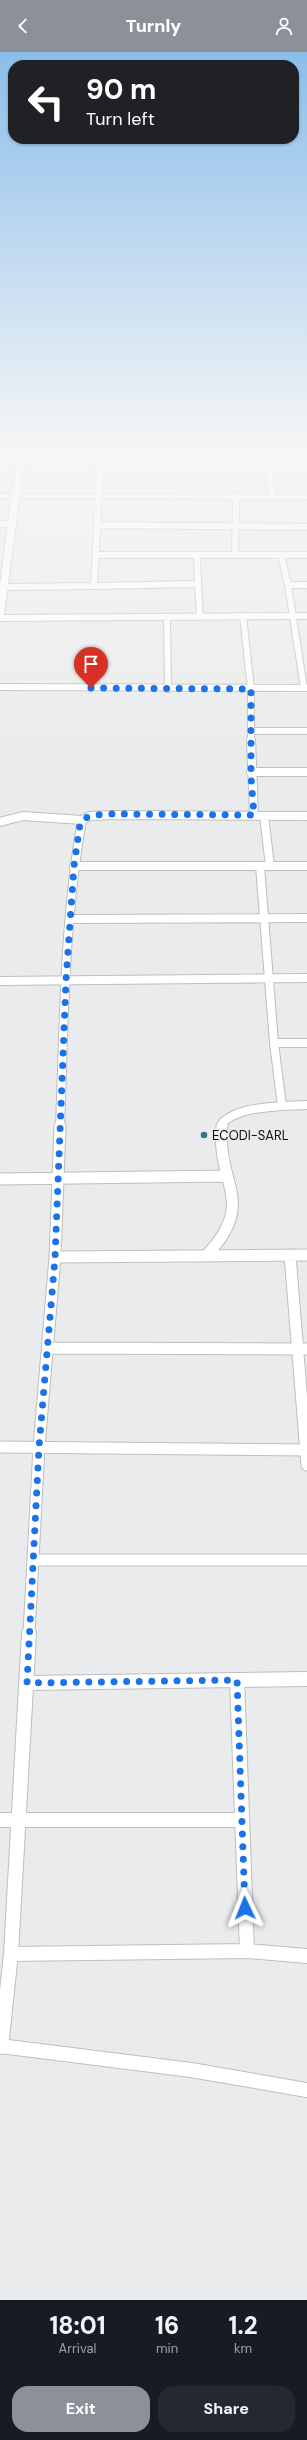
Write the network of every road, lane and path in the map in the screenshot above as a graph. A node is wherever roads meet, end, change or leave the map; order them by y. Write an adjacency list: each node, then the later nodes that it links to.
1 (8, 553): 11 (street)
2 (96, 555): 3 (street); 10 (street)
3 (197, 555): 4 (street); 7 (street)
4 (235, 555): 5 (street)
5 (281, 555): 6 (street); 8 (street)
6 (307, 555)
7 (198, 584): 10 (street); 17 (street)
8 (288, 585): 9 (street); 13 (street)
9 (307, 585)
10 (94, 586): 11 (street)
11 (4, 587): 15 (street)
12 (242, 616): 13 (street); 17 (street); 21 (street)
13 (292, 616): 14 (street); 19 (street)
14 (307, 616)
15 (0, 617): 16 (street)
16 (167, 617): 17 (street); 20 (street)
17 (200, 617)
18 (0, 687): 20 (street)
19 (305, 688): 21 (street)
20 (168, 689): 21 (street)
21 (251, 689): 22 (street)
22 (251, 731): 23 (street); 24 (street)
23 (307, 731)
24 (251, 772): 25 (street); 26 (street)
25 (307, 772)
26 (254, 815): 27 (street); 29 (street)
27 (264, 816): 28 (street); 33 (street)
28 (307, 816)
29 (82, 820): 30 (street); 31 (street)
30 (0, 822)
31 (74, 866): 32 (street); 37 (street)
32 (260, 866): 33 (street); 35 (street)
33 (270, 866): 34 (street)
34 (307, 866)
35 (265, 918): 36 (street); 37 (street); 38 (street)
36 (307, 918)
37 (71, 919): 40 (street)
38 (269, 978): 39 (street); 40 (street); 42 (street)
39 (307, 978)
40 (66, 980): 41 (street); 47 (street)
41 (0, 981)
42 (274, 1043): 43 (street); 45 (street)
43 (307, 1043)
44 (307, 1105): 45 (street)
45 (282, 1106): 46 (street)
46 (227, 1176): 47 (street); 51 (street)
47 (59, 1178): 48 (street); 52 (street)
48 (0, 1179)
49 (290, 1255): 50 (street); 51 (street); 54 (street)
50 (307, 1255)
51 (206, 1256): 52 (street)
52 (55, 1258): 53 (street)
53 (48, 1348): 54 (street); 56 (street)
54 (303, 1349): 57 (street)
55 (0, 1447): 56 (street)
56 (39, 1447): 57 (street); 59 (street)
57 (306, 1450): 58 (street)
58 (307, 1465)
59 (35, 1560): 60 (street); 63 (street)
60 (307, 1560)
61 (307, 1679): 62 (street)
62 (237, 1680): 63 (street); 65 (street)
63 (27, 1683): 66 (street)
64 (0, 1820): 66 (street)
65 (242, 1820): 66 (street); 67 (street)
66 (20, 1821): 68 (street)
67 (247, 1951): 68 (street); 69 (street)
68 (11, 1954): 70 (street)
69 (307, 1956)
70 (1, 2046): 71 (street)
71 (307, 2090)

